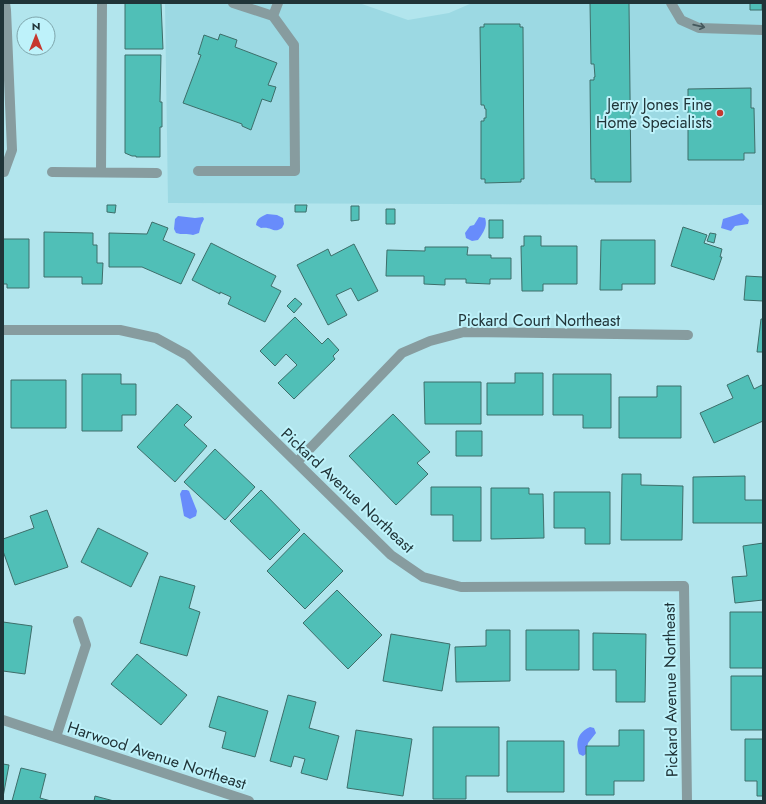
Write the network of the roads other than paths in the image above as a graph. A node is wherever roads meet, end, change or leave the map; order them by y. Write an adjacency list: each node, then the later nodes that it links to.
1 (5, 3): 9 (street)
2 (102, 3): 11 (street)
3 (233, 3): 6 (street)
4 (278, 3): 6 (street)
5 (671, 3): 7 (street, one-way to 7)
6 (273, 16): 8 (street)
7 (763, 30)
8 (198, 171)
9 (3, 172)
10 (52, 172): 11 (street)
11 (101, 172): 12 (street)
12 (157, 173)
13 (3, 330): 15 (street, Pickard Avenue Northeast)
14 (688, 334): 15 (street, Pickard Court Northeast)
15 (297, 462): 20 (street, Pickard Avenue Northeast)
16 (78, 621): 18 (street, Harwood Avenue Northeast)
17 (3, 720): 18 (street, Harwood Avenue Northeast)
18 (56, 737): 19 (street, Harwood Avenue Northeast)
19 (249, 801)
20 (687, 801)

